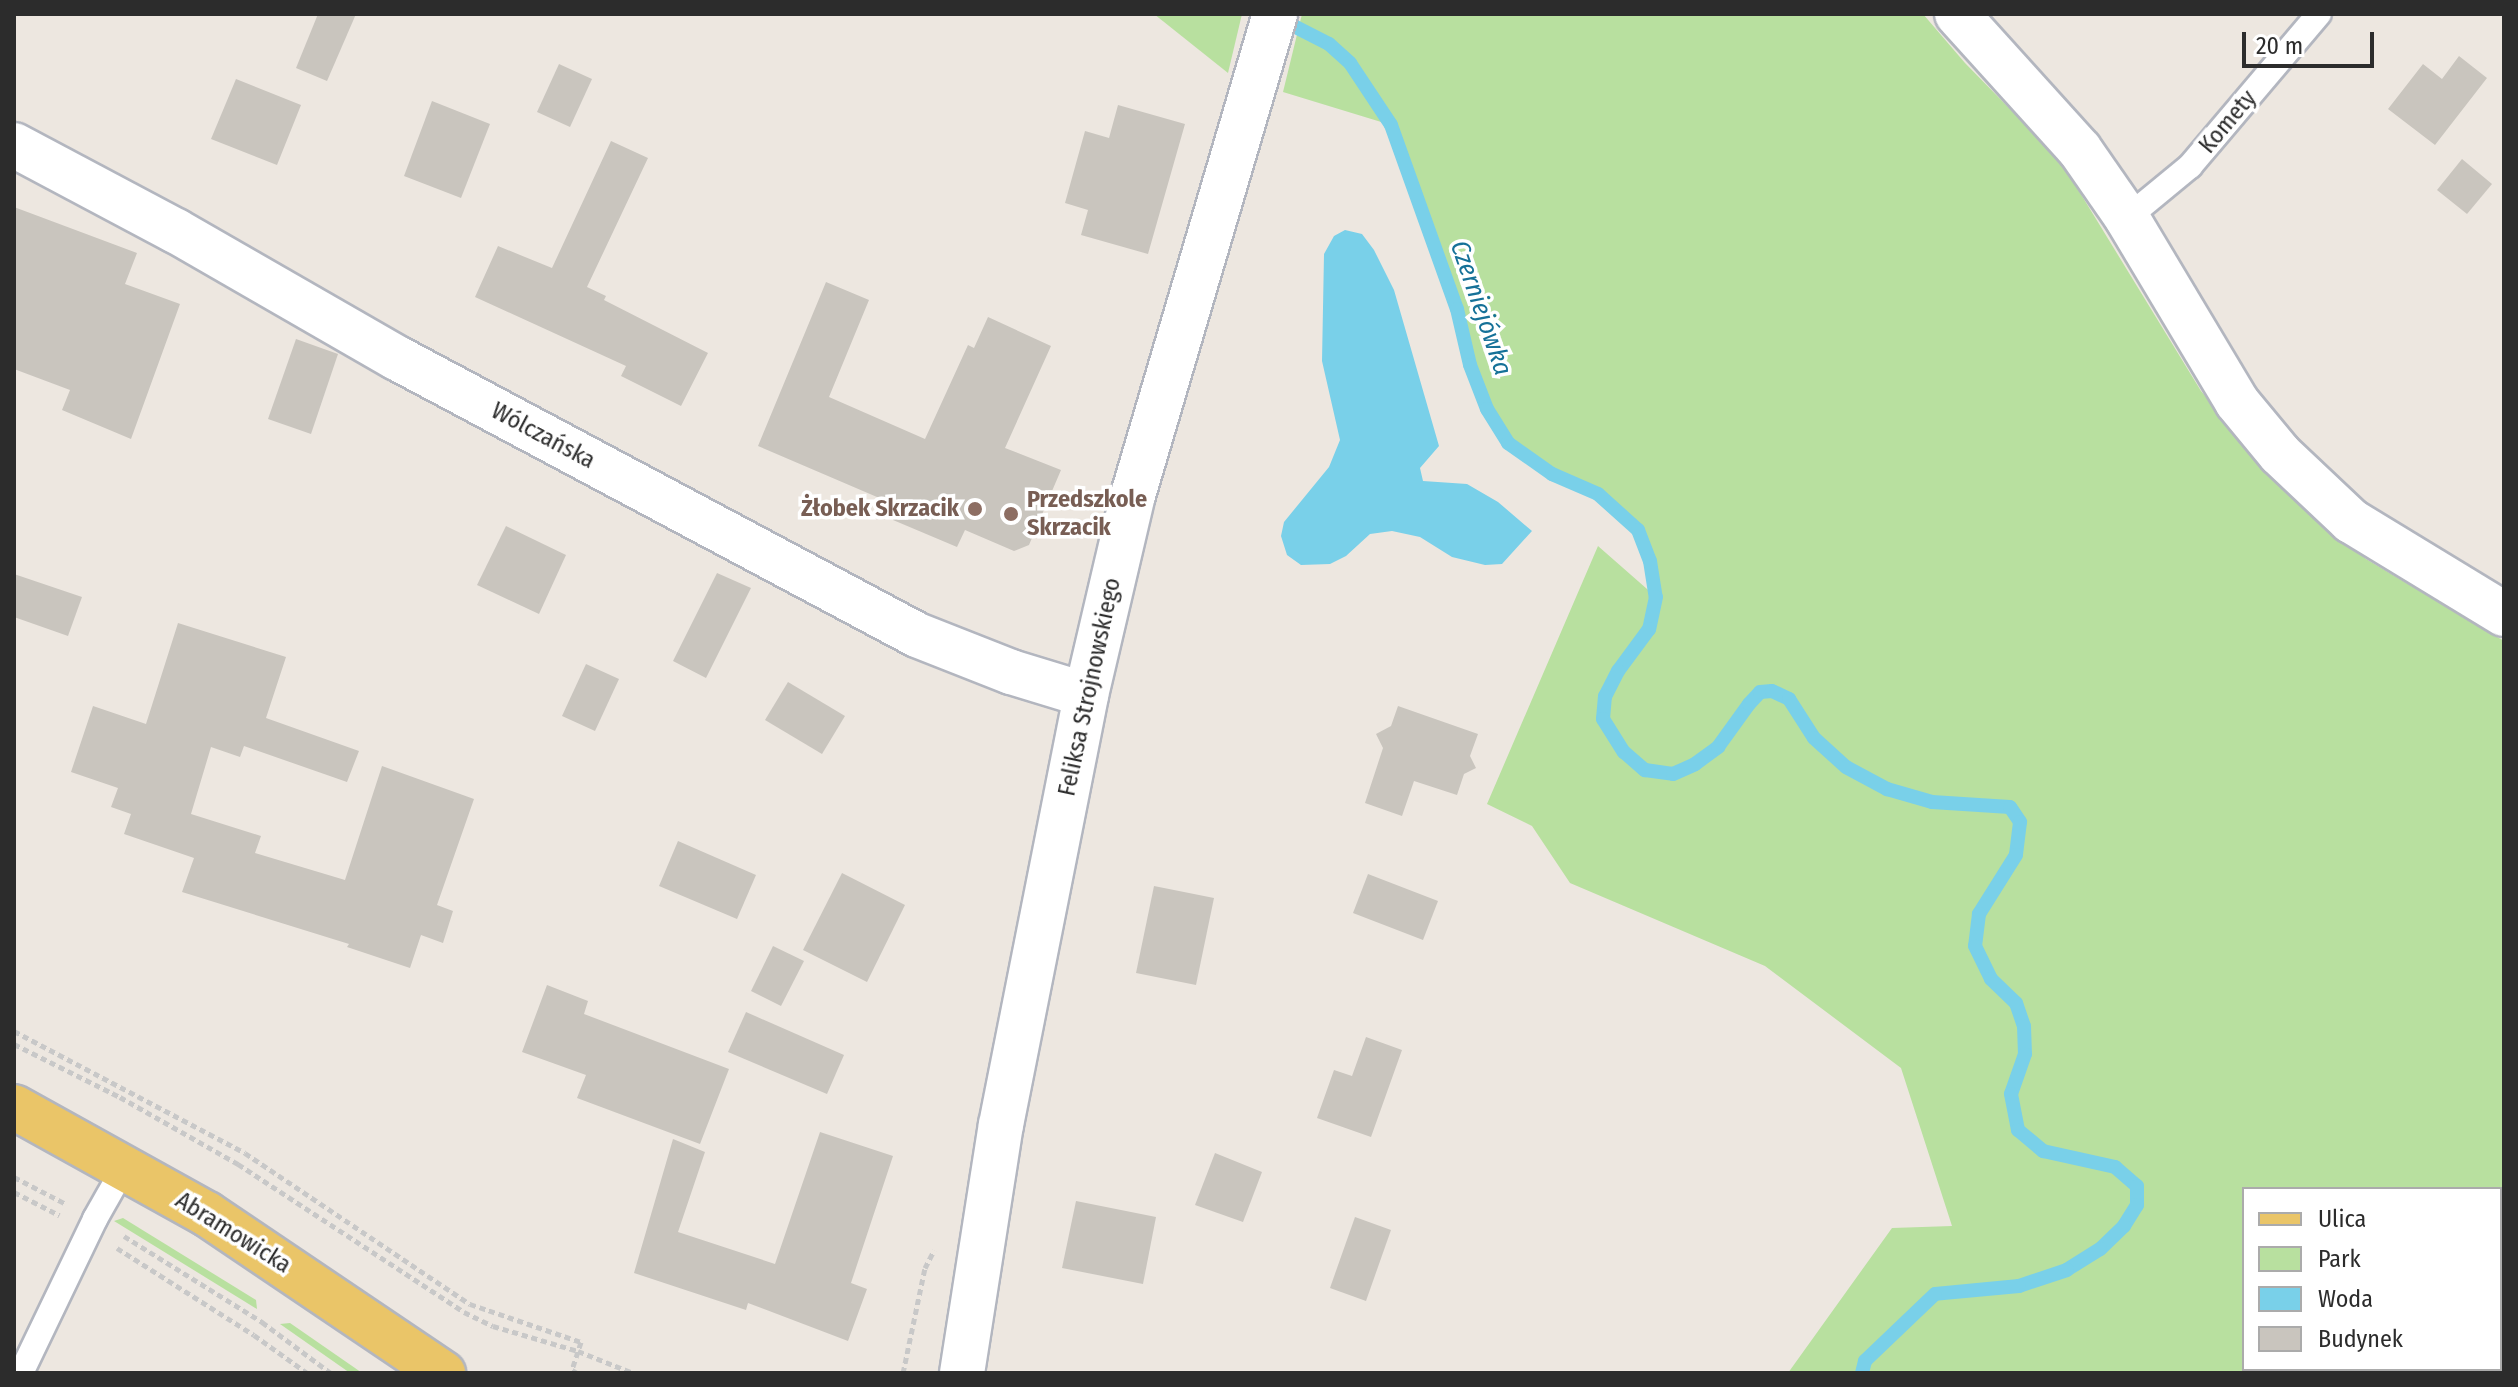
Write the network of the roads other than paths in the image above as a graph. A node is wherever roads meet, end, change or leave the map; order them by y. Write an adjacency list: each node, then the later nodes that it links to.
1 (1275, 14): 7 (street, Feliksa Strojnowskiego)
2 (1957, 14): 5 (street)
3 (2319, 14): 5 (lane, Komety)
4 (14, 145): 7 (street, Wólczańska)
5 (2127, 218): 6 (street)
6 (2504, 614)
7 (1086, 695): 12 (street, Feliksa Strojnowskiego)
8 (14, 1107): 9 (main road, Abramowicka)
9 (125, 1166): 10 (lane); 11 (main road, Abramowicka)
10 (21, 1373)
11 (443, 1373)
12 (962, 1373)

